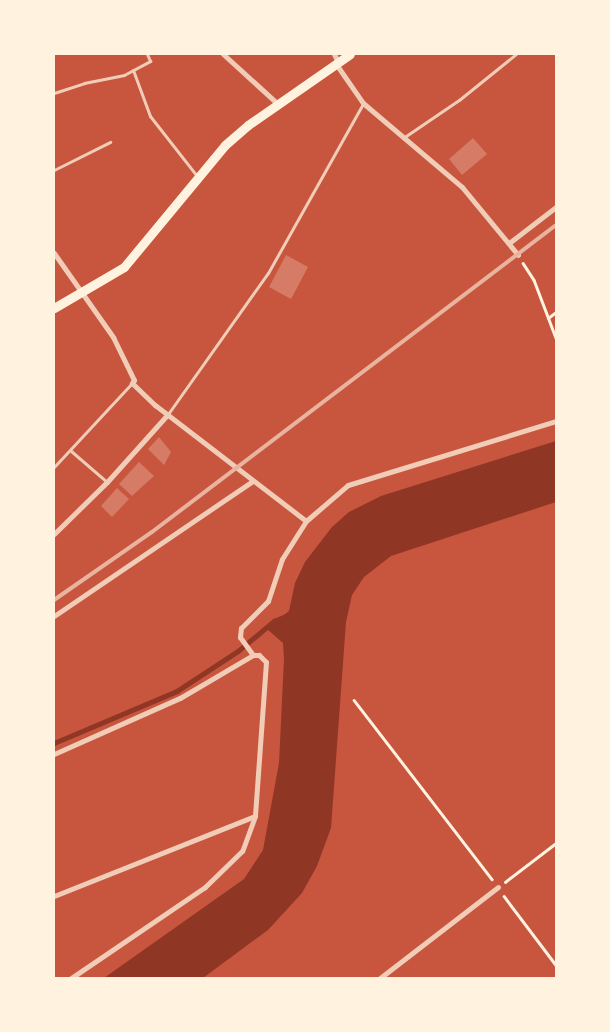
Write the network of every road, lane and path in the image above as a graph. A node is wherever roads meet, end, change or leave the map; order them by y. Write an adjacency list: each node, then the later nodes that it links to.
1 (147, 54): 6 (lane)
2 (223, 54): 9 (street)
3 (350, 54): 5 (main road)
4 (516, 54): 10 (lane)
5 (336, 60): 8 (street); 9 (main road)
6 (133, 70): 7 (lane); 13 (lane)
7 (54, 94)
8 (363, 103): 10 (street); 24 (lane)
9 (278, 104): 13 (main road)
10 (403, 138): 15 (street)
11 (110, 142): 12 (lane)
12 (54, 170)
13 (197, 176): 18 (main road)
14 (556, 207): 15 (street)
15 (509, 243): 17 (street)
16 (54, 253): 18 (street)
17 (518, 255): 21 (path)
18 (80, 294): 19 (main road); 23 (street)
19 (54, 308)
20 (556, 312): 21 (path)
21 (548, 318): 22 (path)
22 (556, 338)
23 (132, 384): 24 (street); 26 (lane)
24 (168, 414): 28 (street); 29 (street)
25 (556, 421): 30 (street)
26 (72, 451): 27 (lane); 29 (lane)
27 (54, 467)
28 (253, 480): 30 (street); 32 (street)
29 (107, 482): 31 (street)
30 (306, 520): 33 (street)
31 (54, 534)
32 (54, 616)
33 (253, 655): 35 (street); 36 (street)
34 (354, 700): 38 (path)
35 (54, 754)
36 (255, 816): 39 (street); 41 (street)
37 (556, 843): 38 (path)
38 (498, 887): 40 (path); 42 (street)
39 (54, 896)
40 (556, 965)
41 (71, 978)
42 (380, 978)

